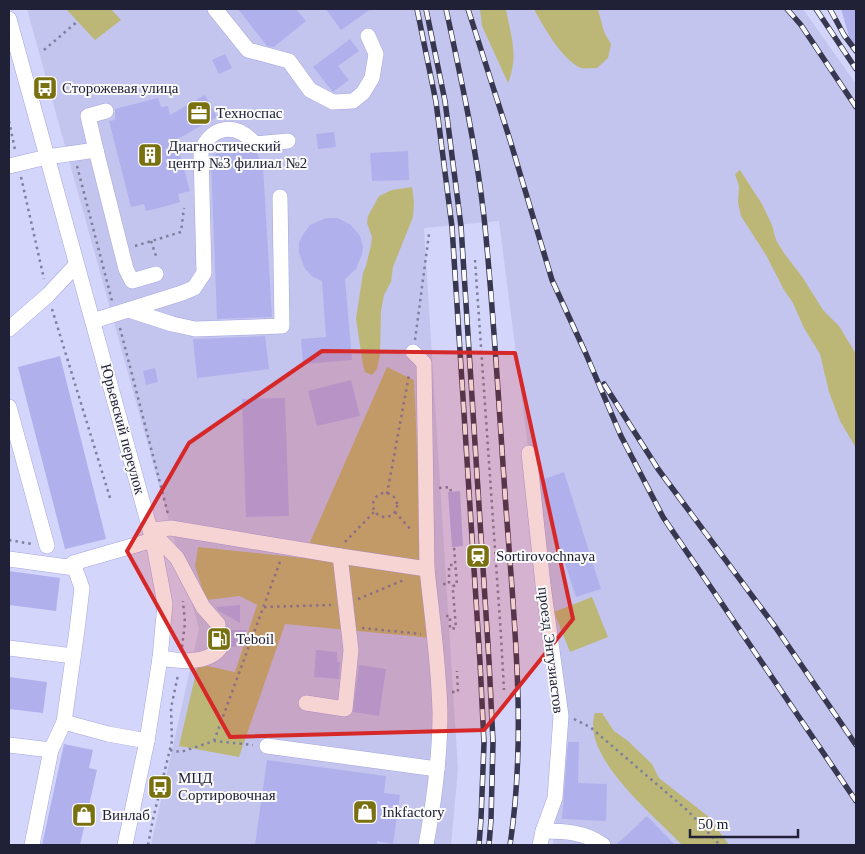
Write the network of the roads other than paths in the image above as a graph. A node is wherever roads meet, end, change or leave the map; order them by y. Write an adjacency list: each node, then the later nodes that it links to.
1 (215, 9): 3 (street)
2 (9, 19): 7 (street, Юрьевский переулок)
3 (368, 36)
4 (106, 111): 6 (street)
5 (288, 141): 12 (street)
6 (96, 150): 7 (street); 11 (street)
7 (47, 156): 8 (street); 10 (street, Юрьевский переулок)
8 (9, 166)
9 (280, 197): 12 (street)
10 (76, 265): 13 (street, Юрьевский переулок); 14 (street)
11 (156, 274)
12 (129, 310): 13 (street)
13 (93, 321): 18 (street, Юрьевский переулок)
14 (9, 328)
15 (413, 352): 23 (street)
16 (9, 407): 19 (street)
17 (529, 453): 36 (street, проезд Энтузиастов)
18 (151, 535): 20 (street); 22 (street); 24 (street); 28 (street, Юрьевский переулок)
19 (47, 546)
20 (336, 556): 23 (street); 29 (street)
21 (9, 559): 22 (street)
22 (75, 568): 27 (street)
23 (427, 569): 35 (street)
24 (218, 630)
25 (9, 648): 27 (street)
26 (220, 648): 28 (street)
27 (74, 656): 30 (street)
28 (160, 658): 31 (street, Юрьевский переулок)
29 (306, 703)
30 (64, 722): 31 (street); 34 (street)
31 (147, 741): 38 (street, Юрьевский переулок)
32 (9, 745): 34 (street)
33 (267, 746): 35 (street)
34 (50, 750): 37 (street)
35 (436, 769): 39 (street)
36 (541, 838): 40 (street)
37 (32, 845)
38 (126, 845)
39 (426, 845)
40 (603, 845)

